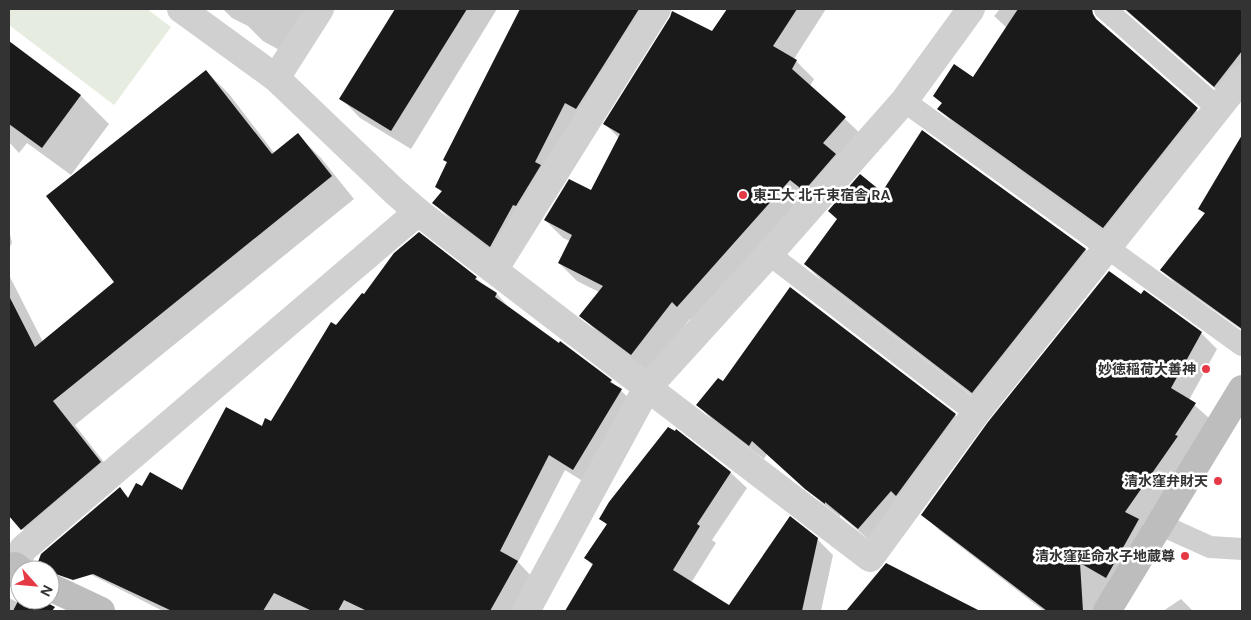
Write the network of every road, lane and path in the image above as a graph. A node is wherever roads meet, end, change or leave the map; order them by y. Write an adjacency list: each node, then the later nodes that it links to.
1 (181, 9): 6 (street)
2 (320, 9): 6 (street)
3 (657, 9): 13 (street)
4 (971, 9): 8 (street)
5 (1105, 9): 9 (lane)
6 (276, 78): 10 (street)
7 (1242, 78): 9 (street)
8 (904, 102): 11 (lane); 12 (street)
9 (1218, 109): 11 (street)
10 (418, 212): 13 (street); 20 (street)
11 (1108, 247): 14 (lane); 17 (street)
12 (769, 254): 15 (street); 17 (lane)
13 (494, 270): 15 (street)
14 (1242, 345)
15 (647, 388): 17 (street); 23 (street)
16 (1242, 389): 18 (street)
17 (976, 413)
18 (1159, 524): 19 (lane); 24 (street)
19 (1242, 549)
20 (17, 560)
21 (60, 592): 22 (street)
22 (101, 611)
23 (526, 611)
24 (1107, 611)

